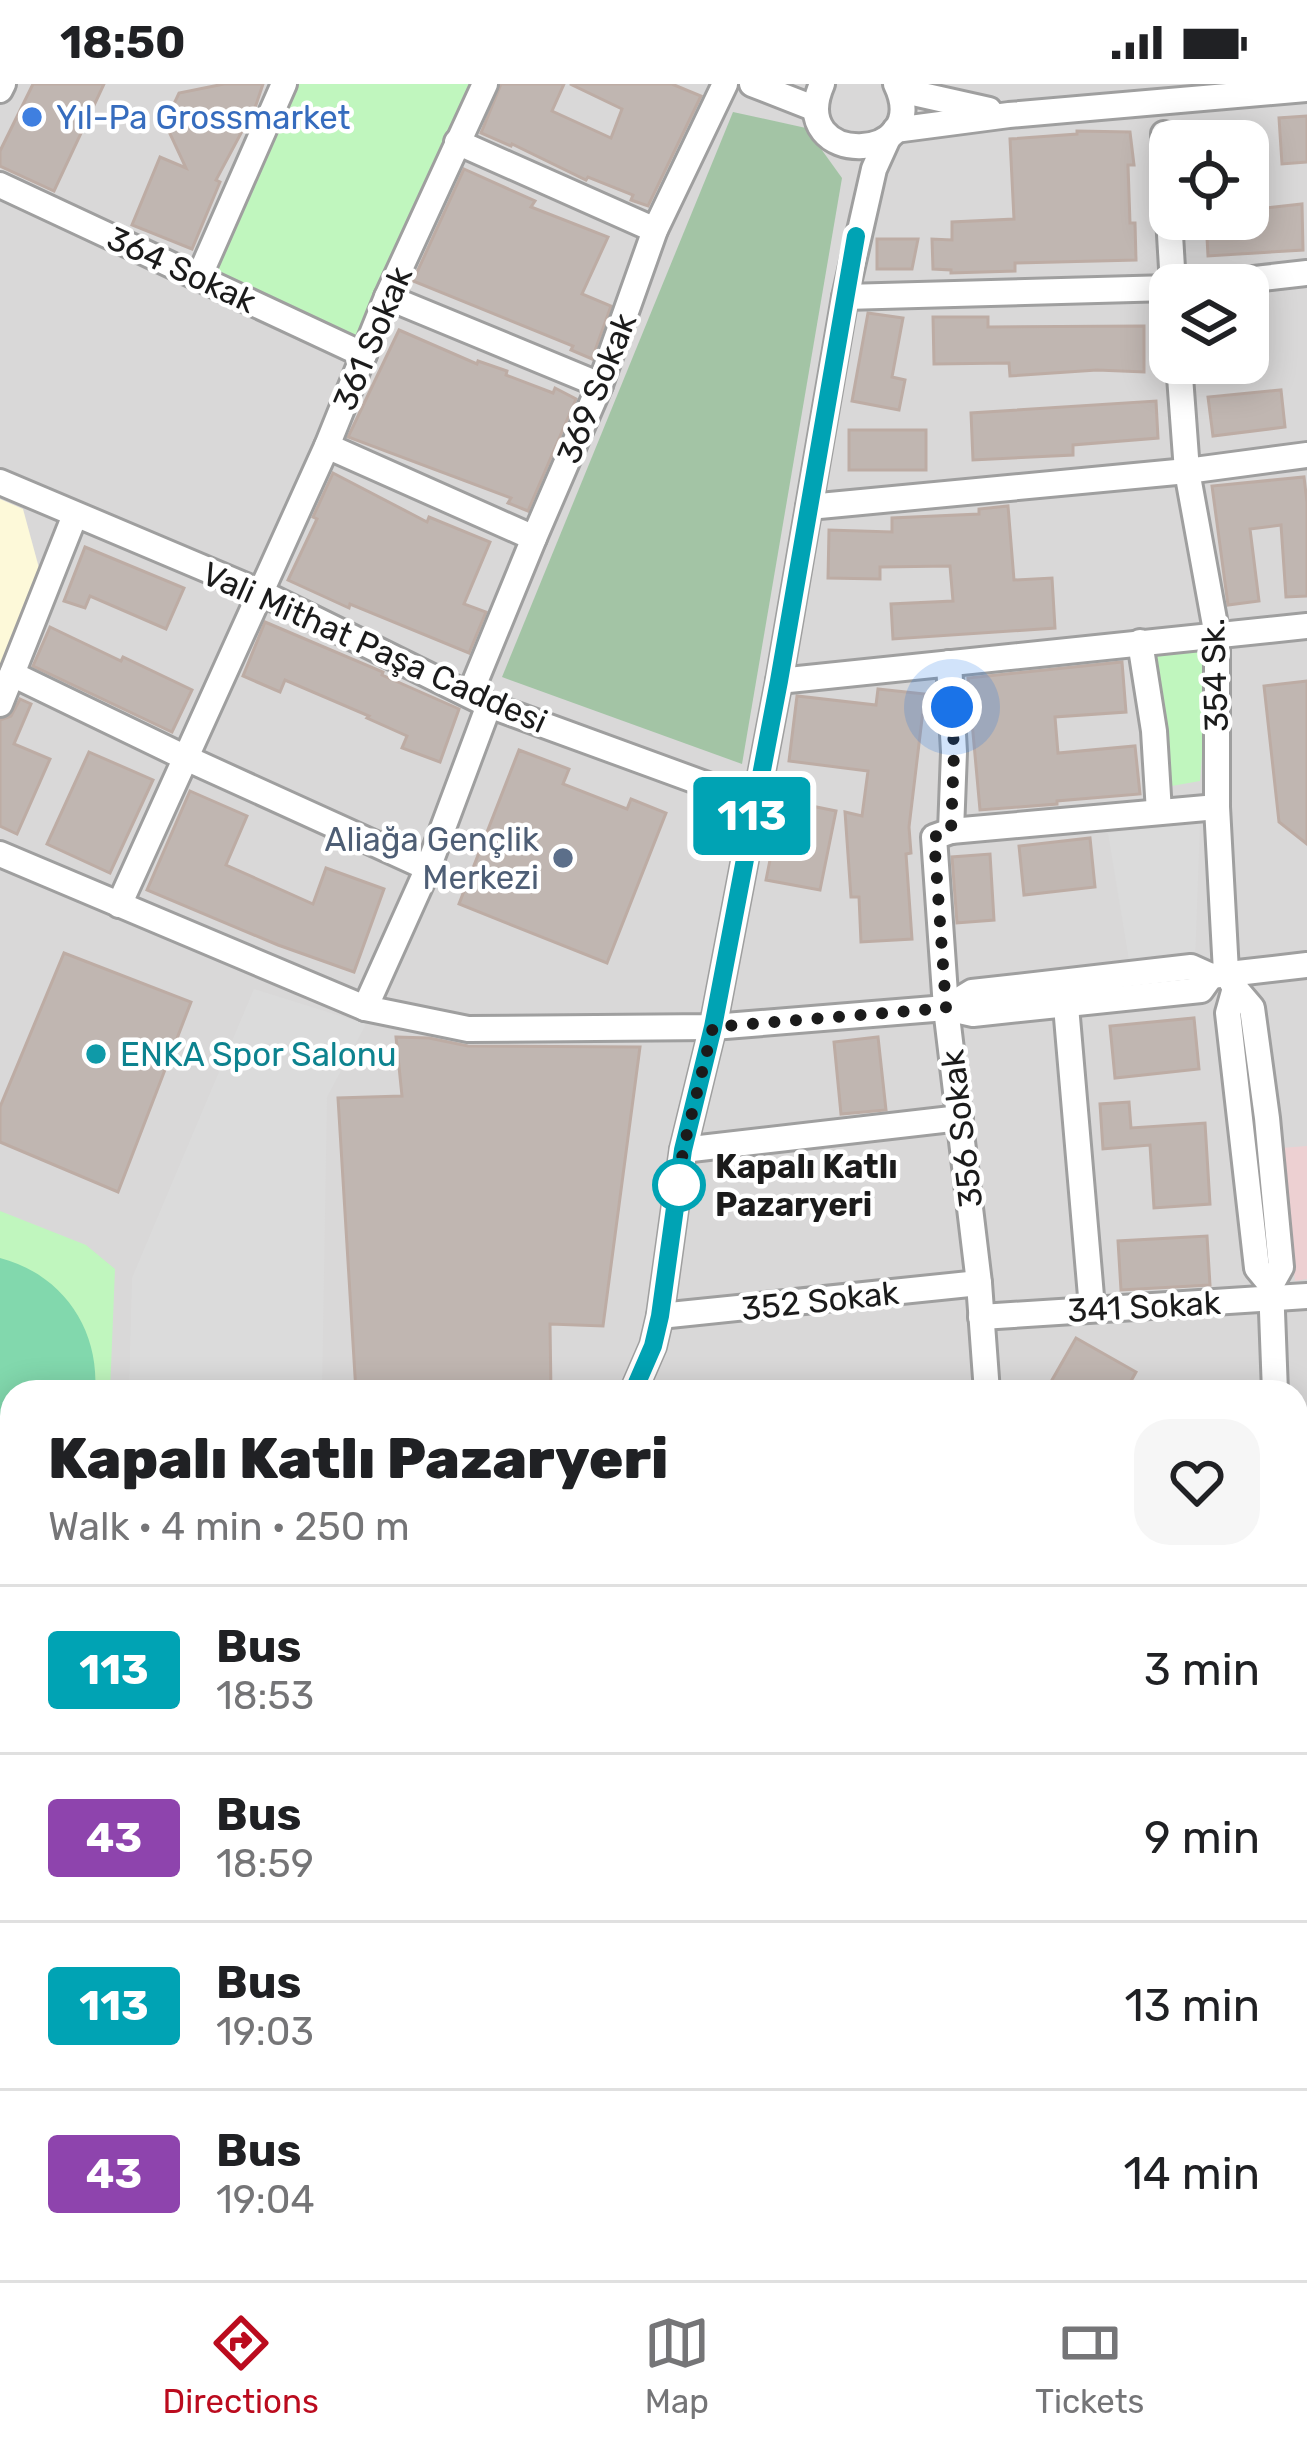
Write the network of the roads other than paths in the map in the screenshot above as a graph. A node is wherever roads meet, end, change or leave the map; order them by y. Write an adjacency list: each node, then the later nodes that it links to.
1 (284, 84): 17 (street)
2 (485, 84): 12 (street, 361 Sokak)
3 (725, 84): 14 (street, 369 Sokak)
4 (752, 84): 8 (street)
5 (785, 84): 8 (street)
6 (898, 87): 9 (street); 10 (street)
7 (1307, 88): 9 (street)
8 (819, 96): 11 (street)
9 (1009, 115): 10 (street)
10 (891, 134): 11 (street); 15 (street)
11 (828, 136): 15 (street)
12 (457, 142): 14 (street); 21 (street, 361 Sokak)
13 (0, 185): 17 (street, 364 Sokak)
14 (655, 230): 24 (street, 369 Sokak)
15 (856, 236): 20 (street)
16 (1307, 273): 18 (street)
17 (199, 277): 22 (street, 364 Sokak)
18 (1269, 277)
19 (1149, 288): 20 (street)
20 (844, 296): 29 (street)
21 (387, 297): 22 (street, 361 Sokak); 24 (street)
22 (364, 355): 25 (street, 361 Sokak)
23 (1181, 384): 27 (street, 354 Sk.)
24 (600, 386): 31 (street, 369 Sokak)
25 (326, 446): 31 (street); 32 (street, 361 Sokak)
26 (1307, 455): 27 (street)
27 (1187, 471): 29 (street); 34 (street, 354 Sk.)
28 (0, 482): 30 (street, Vali Mithat Paşa Caddesi)
29 (809, 507): 38 (street)
30 (75, 515): 32 (street, Vali Mithat Paşa Caddesi); 37 (street)
31 (534, 538): 39 (street, 369 Sokak)
32 (260, 592): 39 (street, Vali Mithat Paşa Caddesi); 41 (street)
33 (1307, 626): 34 (street)
34 (1217, 637): 35 (street); 43 (street, 354 Sk.)
35 (1140, 642): 36 (street); 44 (street)
36 (949, 663): 38 (street); 45 (street, 356 Sokak)
37 (12, 674): 40 (street); 41 (street)
38 (779, 681): 42 (street)
39 (480, 699): 42 (street, Vali Mithat Paşa Caddesi); 47 (street, 369 Sokak)
40 (0, 704)
41 (186, 758): 47 (street); 48 (street)
42 (754, 802): 54 (street)
43 (1217, 807): 44 (street); 50 (street, 354 Sk.)
44 (1159, 812): 45 (street)
45 (951, 831): 53 (street, 356 Sokak)
46 (0, 854): 48 (street)
47 (428, 868): 52 (street, 369 Sokak)
48 (119, 905): 52 (street)
49 (1307, 965): 50 (street)
50 (1224, 979): 51 (street); 53 (street); 58 (street, 354 Sk.)
51 (1066, 1006): 53 (street); 60 (street)
52 (365, 1008): 54 (street)
53 (946, 1008): 54 (street); 55 (street, 356 Sokak)
54 (713, 1027): 56 (street)
55 (960, 1118): 56 (street); 57 (street, 356 Sokak)
56 (683, 1150): 61 (street)
57 (979, 1283): 61 (street, 352 Sokak); 62 (street, 356 Sokak)
58 (1271, 1292): 59 (street, 341 Sokak); 60 (street, 341 Sokak); 67 (street, 354 Sk.)
59 (1307, 1296)
60 (1091, 1308): 62 (street, 341 Sokak)
61 (660, 1316): 63 (street)
62 (981, 1317): 66 (street, 356 Sokak)
63 (653, 1346): 64 (street); 65 (street)
64 (638, 1380)
65 (657, 1380)
66 (986, 1380)
67 (1275, 1380)

